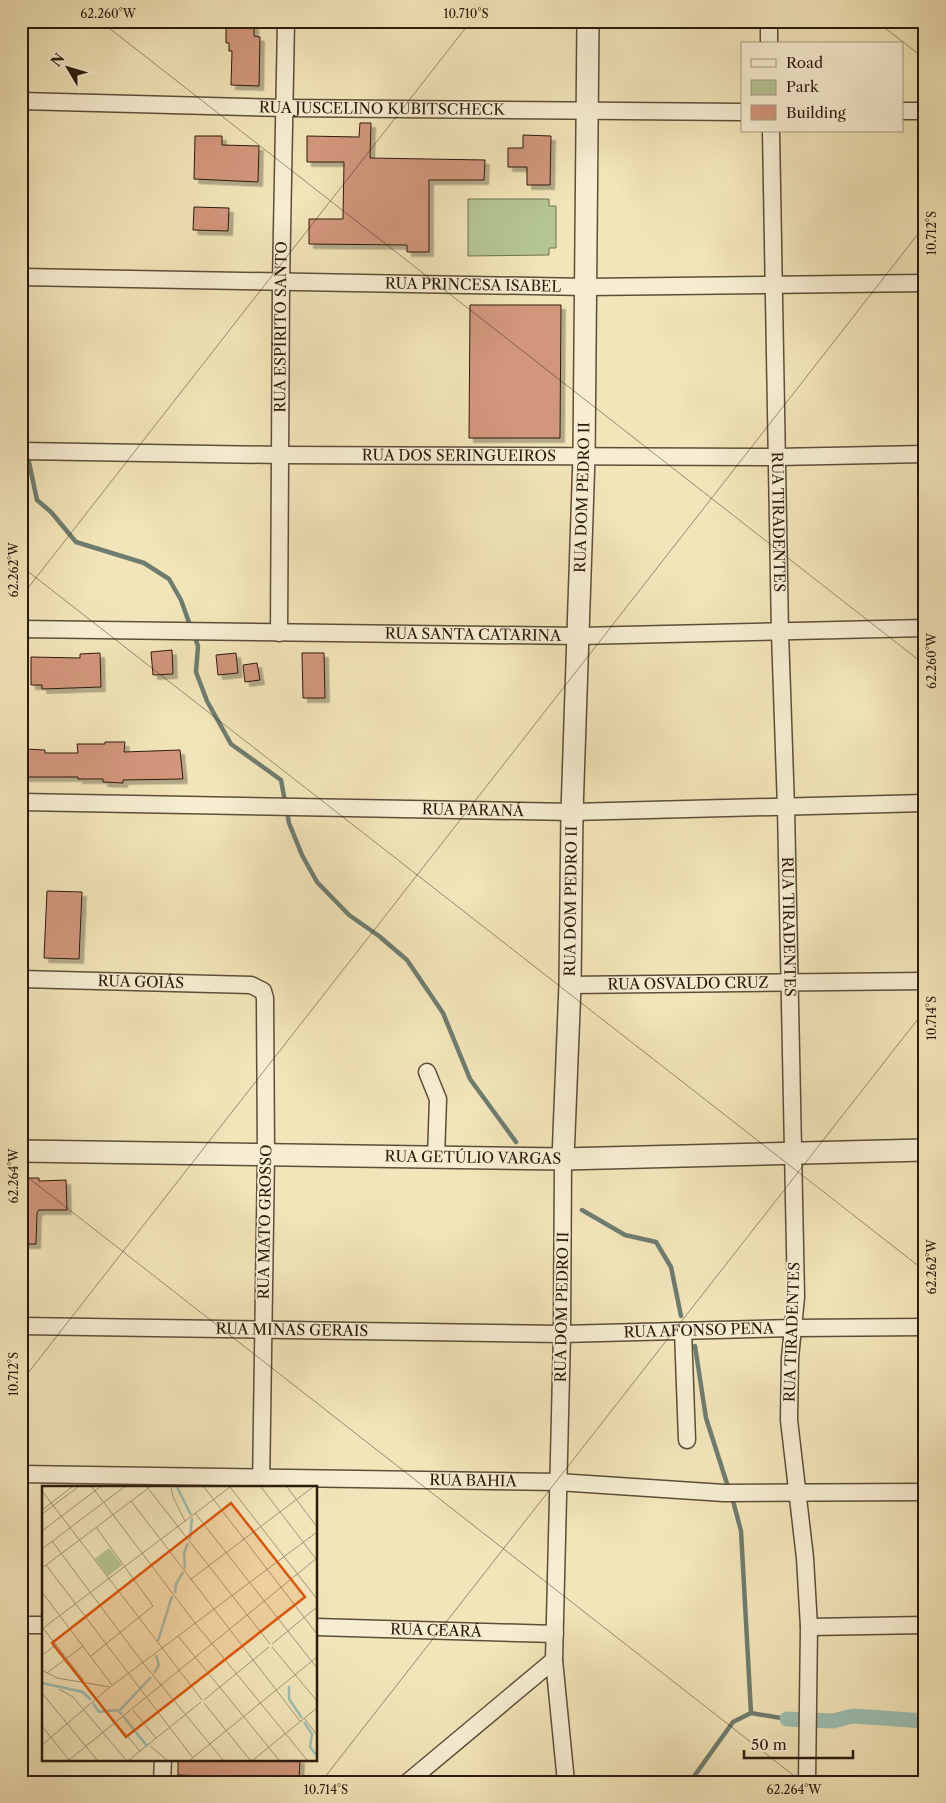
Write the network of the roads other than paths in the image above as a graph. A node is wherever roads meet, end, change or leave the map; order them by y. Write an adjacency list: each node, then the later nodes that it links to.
1 (286, 21): 6 (street, RUA ESPÍRITO SANTO)
2 (588, 21): 9 (street, RUA DOM PEDRO II)
3 (769, 21): 4 (street)
4 (770, 42)
5 (21, 101): 6 (street, RUA JUSCELINO KUBITSCHECK)
6 (285, 108): 9 (street, RUA JUSCELINO KUBITSCHECK); 13 (street, RUA ESPÍRITO SANTO)
7 (904, 111): 8 (street)
8 (925, 111)
9 (586, 112): 10 (street, RUA JUSCELINO KUBITSCHECK); 16 (street, RUA DOM PEDRO II)
10 (741, 112)
11 (771, 132): 15 (street, RUA TIRADENTES)
12 (21, 278): 13 (street, RUA PRINCESA ISABEL)
13 (281, 282): 16 (street, RUA PRINCESA ISABEL); 19 (street, RUA ESPÍRITO SANTO)
14 (925, 283): 15 (street, RUA PRINCESA ISABEL)
15 (773, 285): 16 (street, RUA PRINCESA ISABEL); 21 (street, RUA TIRADENTES)
16 (586, 287): 20 (street, RUA DOM PEDRO II)
17 (29, 451): 19 (street, RUA DOS SERINGUEIROS)
18 (925, 454): 21 (street, RUA DOS SERINGUEIROS)
19 (279, 455): 20 (street, RUA DOS SERINGUEIROS); 24 (street, RUA ESPÍRITO SANTO)
20 (584, 456): 21 (street, RUA DOS SERINGUEIROS); 26 (street, RUA DOM PEDRO II)
21 (777, 457): 25 (street, RUA TIRADENTES)
22 (925, 628): 25 (street, RUA SANTA CATARINA)
23 (21, 629): 24 (street, RUA SANTA CATARINA)
24 (279, 633): 26 (street, RUA SANTA CATARINA)
25 (780, 633): 26 (street, RUA SANTA CATARINA); 29 (street, RUA TIRADENTES)
26 (579, 636): 30 (street, RUA DOM PEDRO II)
27 (21, 802): 30 (street, RUA PARANÁ)
28 (925, 803): 29 (street, RUA PARANÁ)
29 (786, 808): 30 (street, RUA PARANÁ); 33 (street, RUA TIRADENTES)
30 (572, 812): 34 (street, RUA DOM PEDRO II)
31 (21, 979): 35 (street, RUA GOIÁS)
32 (925, 981): 33 (street, RUA OSVALDO CRUZ)
33 (790, 984): 34 (street, RUA OSVALDO CRUZ); 39 (street, RUA TIRADENTES)
34 (570, 985): 42 (street, RUA DOM PEDRO II)
35 (260, 988): 40 (street, RUA MATO GROSSO)
36 (427, 1072): 41 (street)
37 (925, 1150): 39 (street, RUA GETÚLIO VARGAS)
38 (21, 1151): 40 (street, RUA GETÚLIO VARGAS)
39 (793, 1152): 42 (street, RUA GETÚLIO VARGAS); 45 (street, RUA TIRADENTES)
40 (266, 1155): 41 (street, RUA GETÚLIO VARGAS); 46 (street, RUA MATO GROSSO)
41 (436, 1157): 42 (street, RUA GETÚLIO VARGAS)
42 (563, 1159): 48 (street, RUA DOM PEDRO II)
43 (21, 1326): 46 (street, RUA MINAS GERAIS)
44 (925, 1327): 45 (street, RUA AFONSO PENA)
45 (793, 1328): 47 (street, RUA AFONSO PENA); 53 (street, RUA TIRADENTES)
46 (264, 1329): 48 (street, RUA MINAS GERAIS); 52 (street, RUA MATO GROSSO)
47 (683, 1330): 48 (street, RUA AFONSO PENA); 49 (street)
48 (562, 1334): 51 (street, RUA DOM PEDRO II)
49 (687, 1440)
50 (21, 1474): 52 (street, RUA BAHIA)
51 (558, 1482): 52 (street, RUA BAHIA); 53 (street, RUA BAHIA); 60 (street, RUA DOM PEDRO II)
52 (261, 1483)
53 (797, 1492): 54 (street, RUA BAHIA); 59 (street, RUA TIRADENTES)
54 (925, 1492)
55 (21, 1625): 56 (street)
56 (42, 1625)
57 (925, 1625): 59 (street)
58 (318, 1627): 60 (street, RUA CEARÁ)
59 (809, 1627): 66 (street, RUA TIRADENTES)
60 (555, 1634): 61 (street, RUA DOM PEDRO II)
61 (554, 1660): 64 (street); 65 (street, RUA DOM PEDRO II)
62 (163, 1760): 63 (street)
63 (162, 1782)
64 (408, 1782)
65 (566, 1782)
66 (807, 1782)

